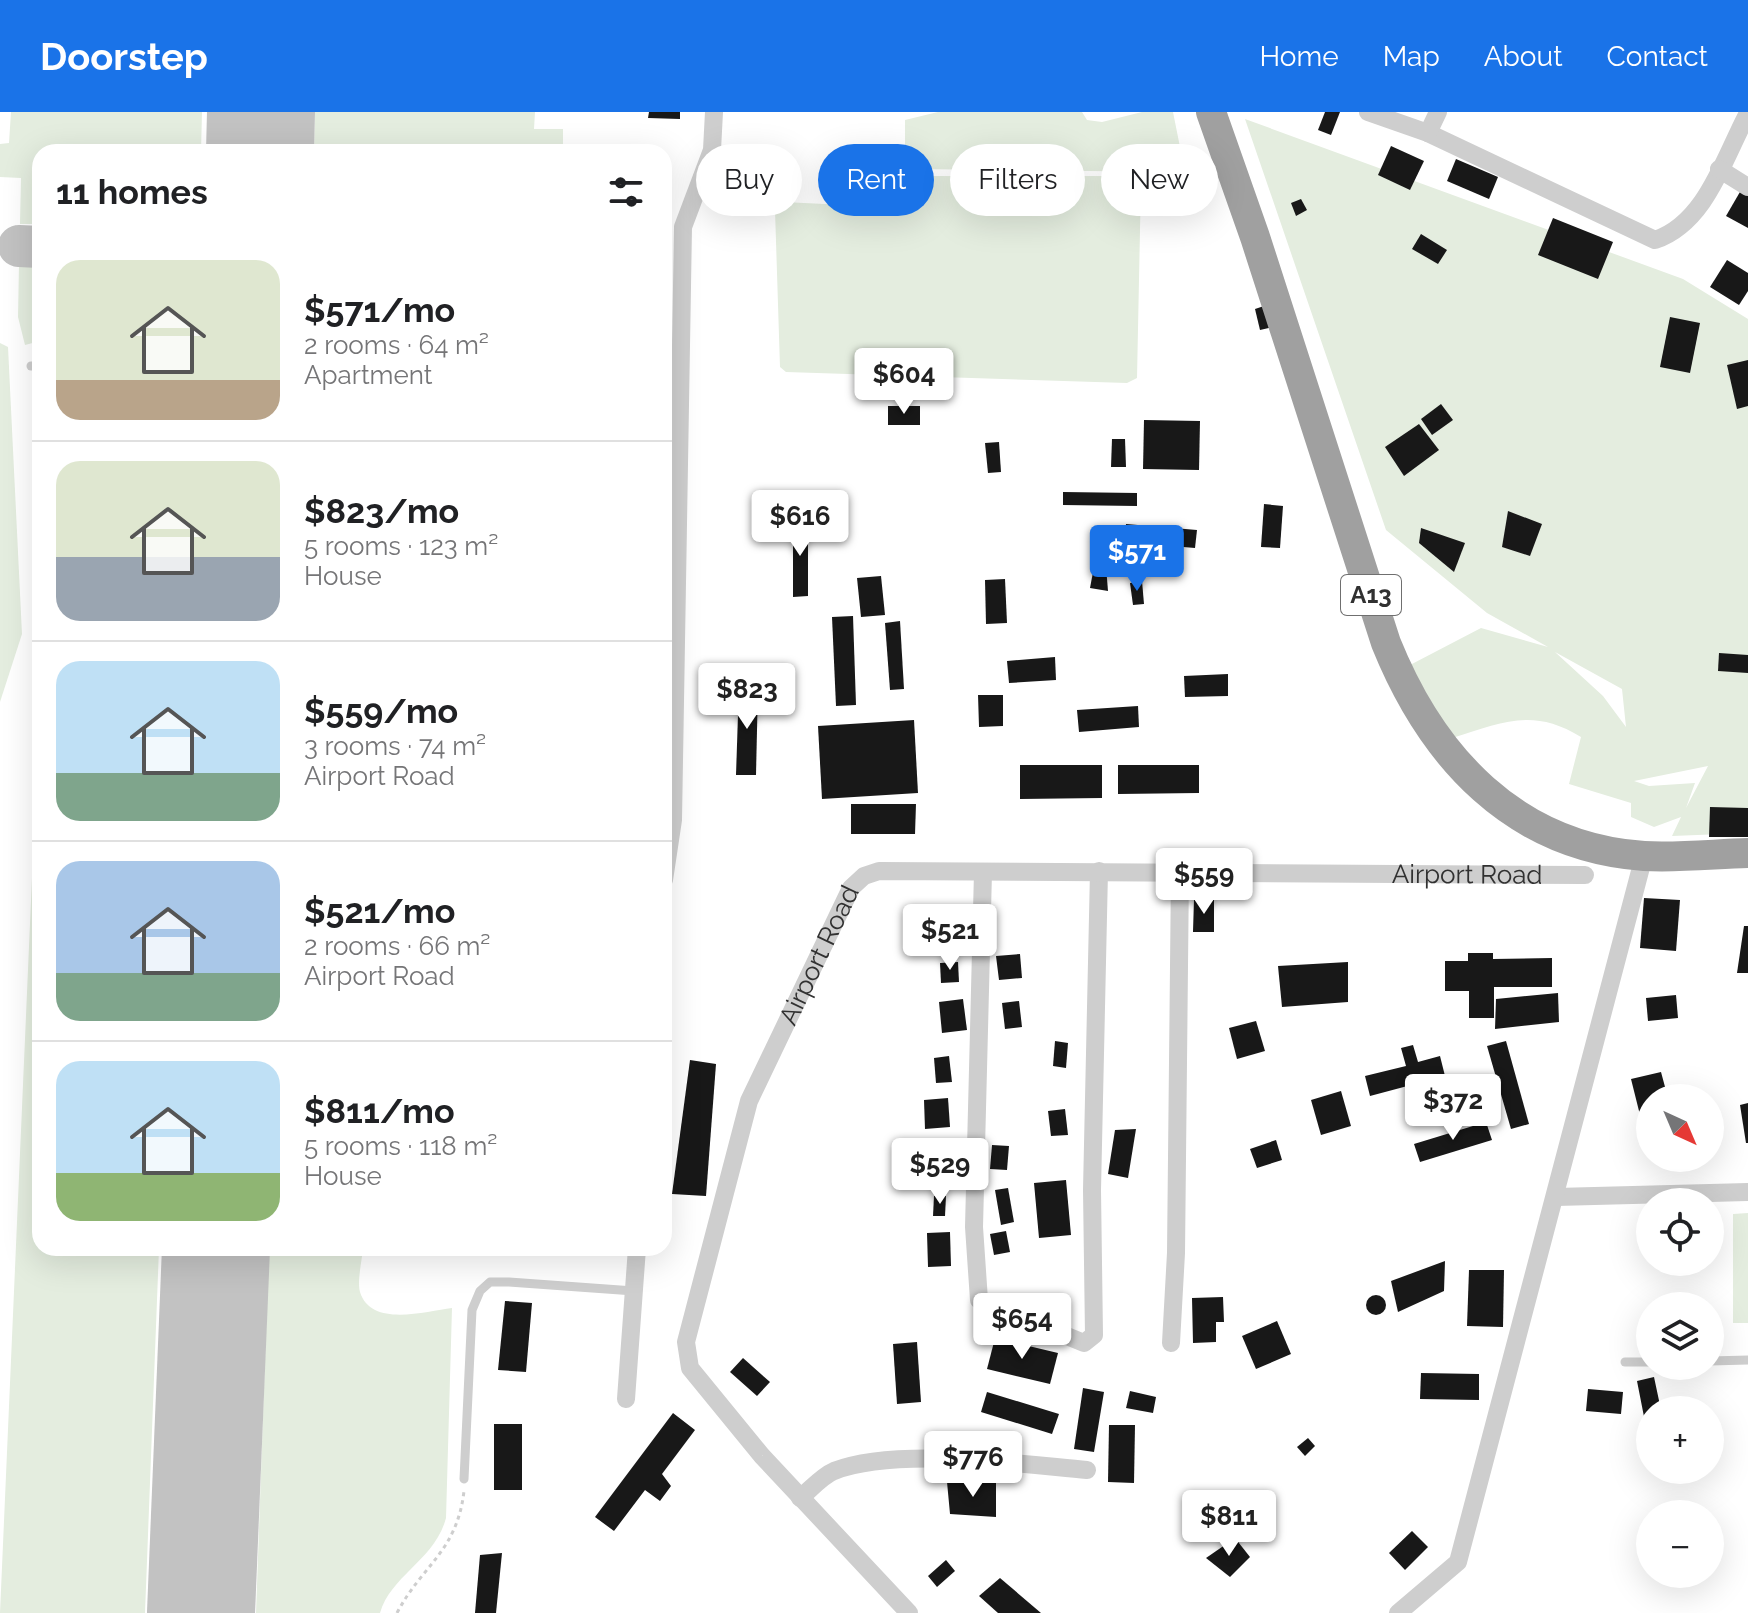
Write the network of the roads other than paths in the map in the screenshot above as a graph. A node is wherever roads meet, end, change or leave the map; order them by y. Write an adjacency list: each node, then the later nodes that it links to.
1 (714, 112): 9 (street)
2 (1211, 112): 11 (highway, Airport Road / A13)
3 (1368, 112): 6 (street)
4 (1438, 112): 6 (street)
5 (1748, 113): 7 (street)
6 (1428, 133): 7 (street)
7 (1719, 169): 8 (street)
8 (1748, 187)
9 (672, 827)
10 (1748, 853): 11 (highway, Airport Road / A13)
11 (1644, 856): 17 (street)
12 (1099, 871): 13 (street, Airport Road); 14 (street, Airport Road); 14 (street)
13 (1180, 871): 15 (street, Airport Road); 20 (street)
14 (983, 872): 28 (street, Airport Road)
15 (1585, 875)
16 (1748, 1192): 17 (street)
17 (1556, 1197): 30 (street)
18 (636, 1256): 19 (street)
19 (634, 1291): 25 (street); 27 (lane)
20 (1171, 1343)
21 (1748, 1360): 22 (lane)
22 (1724, 1361)
23 (1625, 1362): 24 (lane)
24 (1636, 1362)
25 (626, 1399)
26 (1087, 1470): 28 (street)
27 (464, 1479)
28 (800, 1498): 29 (street, Airport Road)
29 (909, 1613)
30 (1398, 1613)

